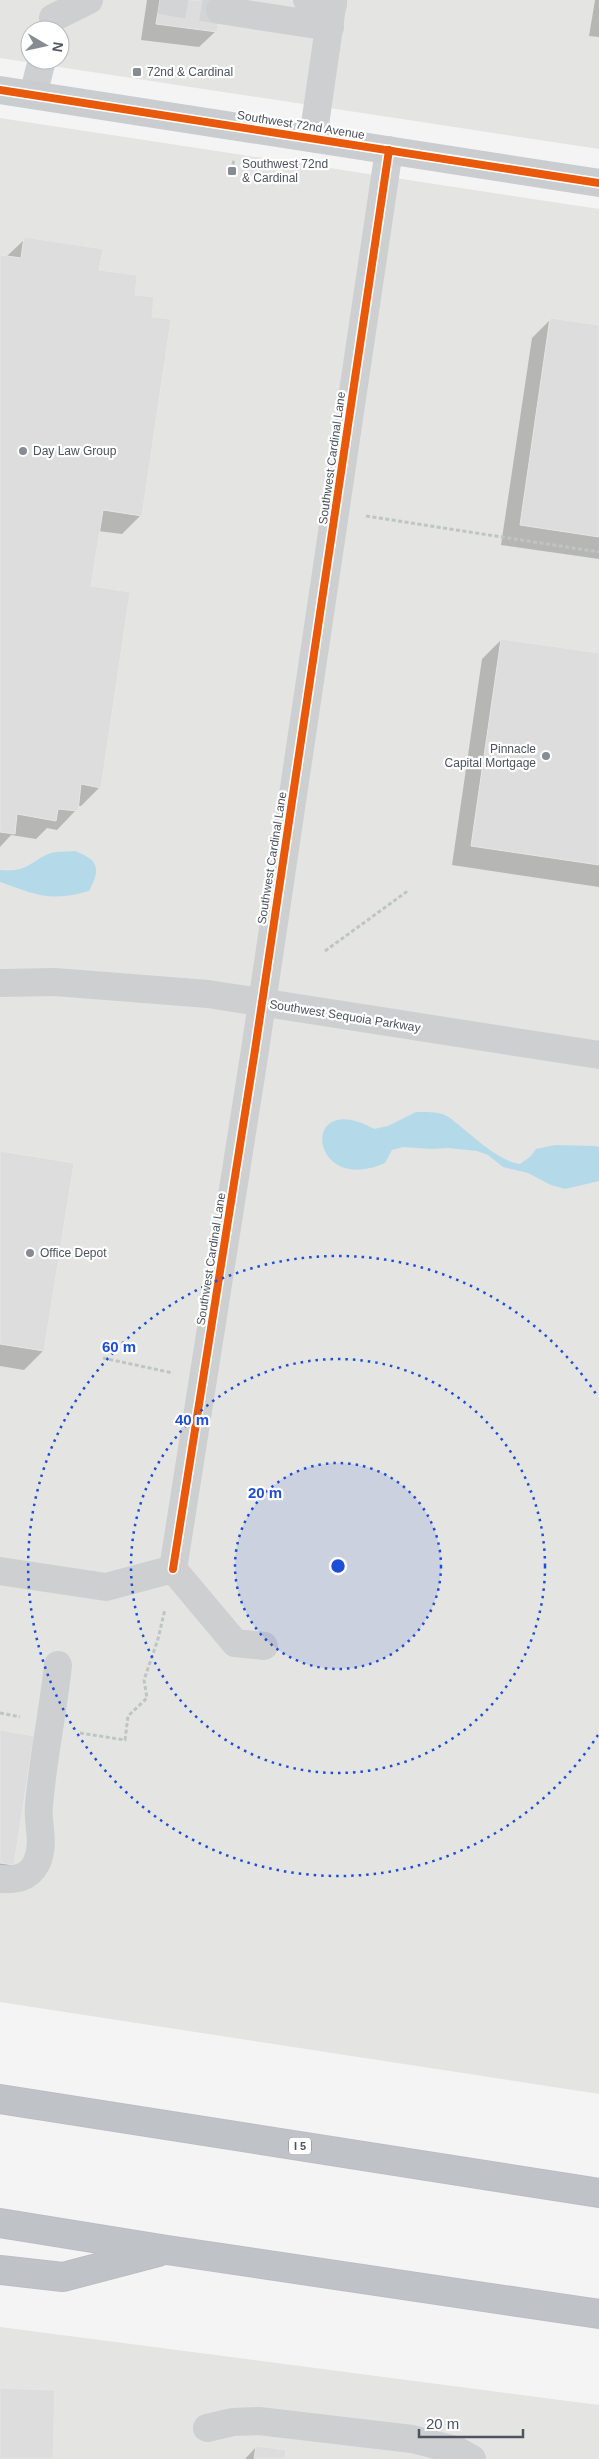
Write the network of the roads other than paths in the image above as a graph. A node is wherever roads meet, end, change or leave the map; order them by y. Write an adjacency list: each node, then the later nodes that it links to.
1 (89, 0): 4 (street)
2 (326, 8): 3 (street); 8 (street)
3 (220, 10)
4 (54, 16)
5 (39, 70): 7 (street)
6 (0, 90): 7 (main road, Southwest 72nd Avenue)
7 (33, 95): 8 (main road, Southwest 72nd Avenue)
8 (313, 138): 9 (main road, Southwest 72nd Avenue)
9 (389, 150): 10 (main road, Southwest 72nd Avenue); 12 (street, Southwest Cardinal Lane)
10 (599, 182)
11 (0, 983): 12 (street, Southwest Sequoia Parkway)
12 (262, 1003): 13 (street, Southwest Sequoia Parkway); 14 (street, Southwest Cardinal Lane)
13 (599, 1055)
14 (173, 1569): 15 (street); 16 (street)
15 (0, 1571)
16 (264, 1646)
17 (58, 1665): 18 (street)
18 (0, 1879)
19 (0, 2099): 20 (highway, I 5)
20 (599, 2193)
21 (0, 2223): 22 (highway)
22 (166, 2250): 23 (highway); 24 (highway)
23 (0, 2270)
24 (599, 2314)
25 (207, 2428): 26 (street)
26 (472, 2459)

